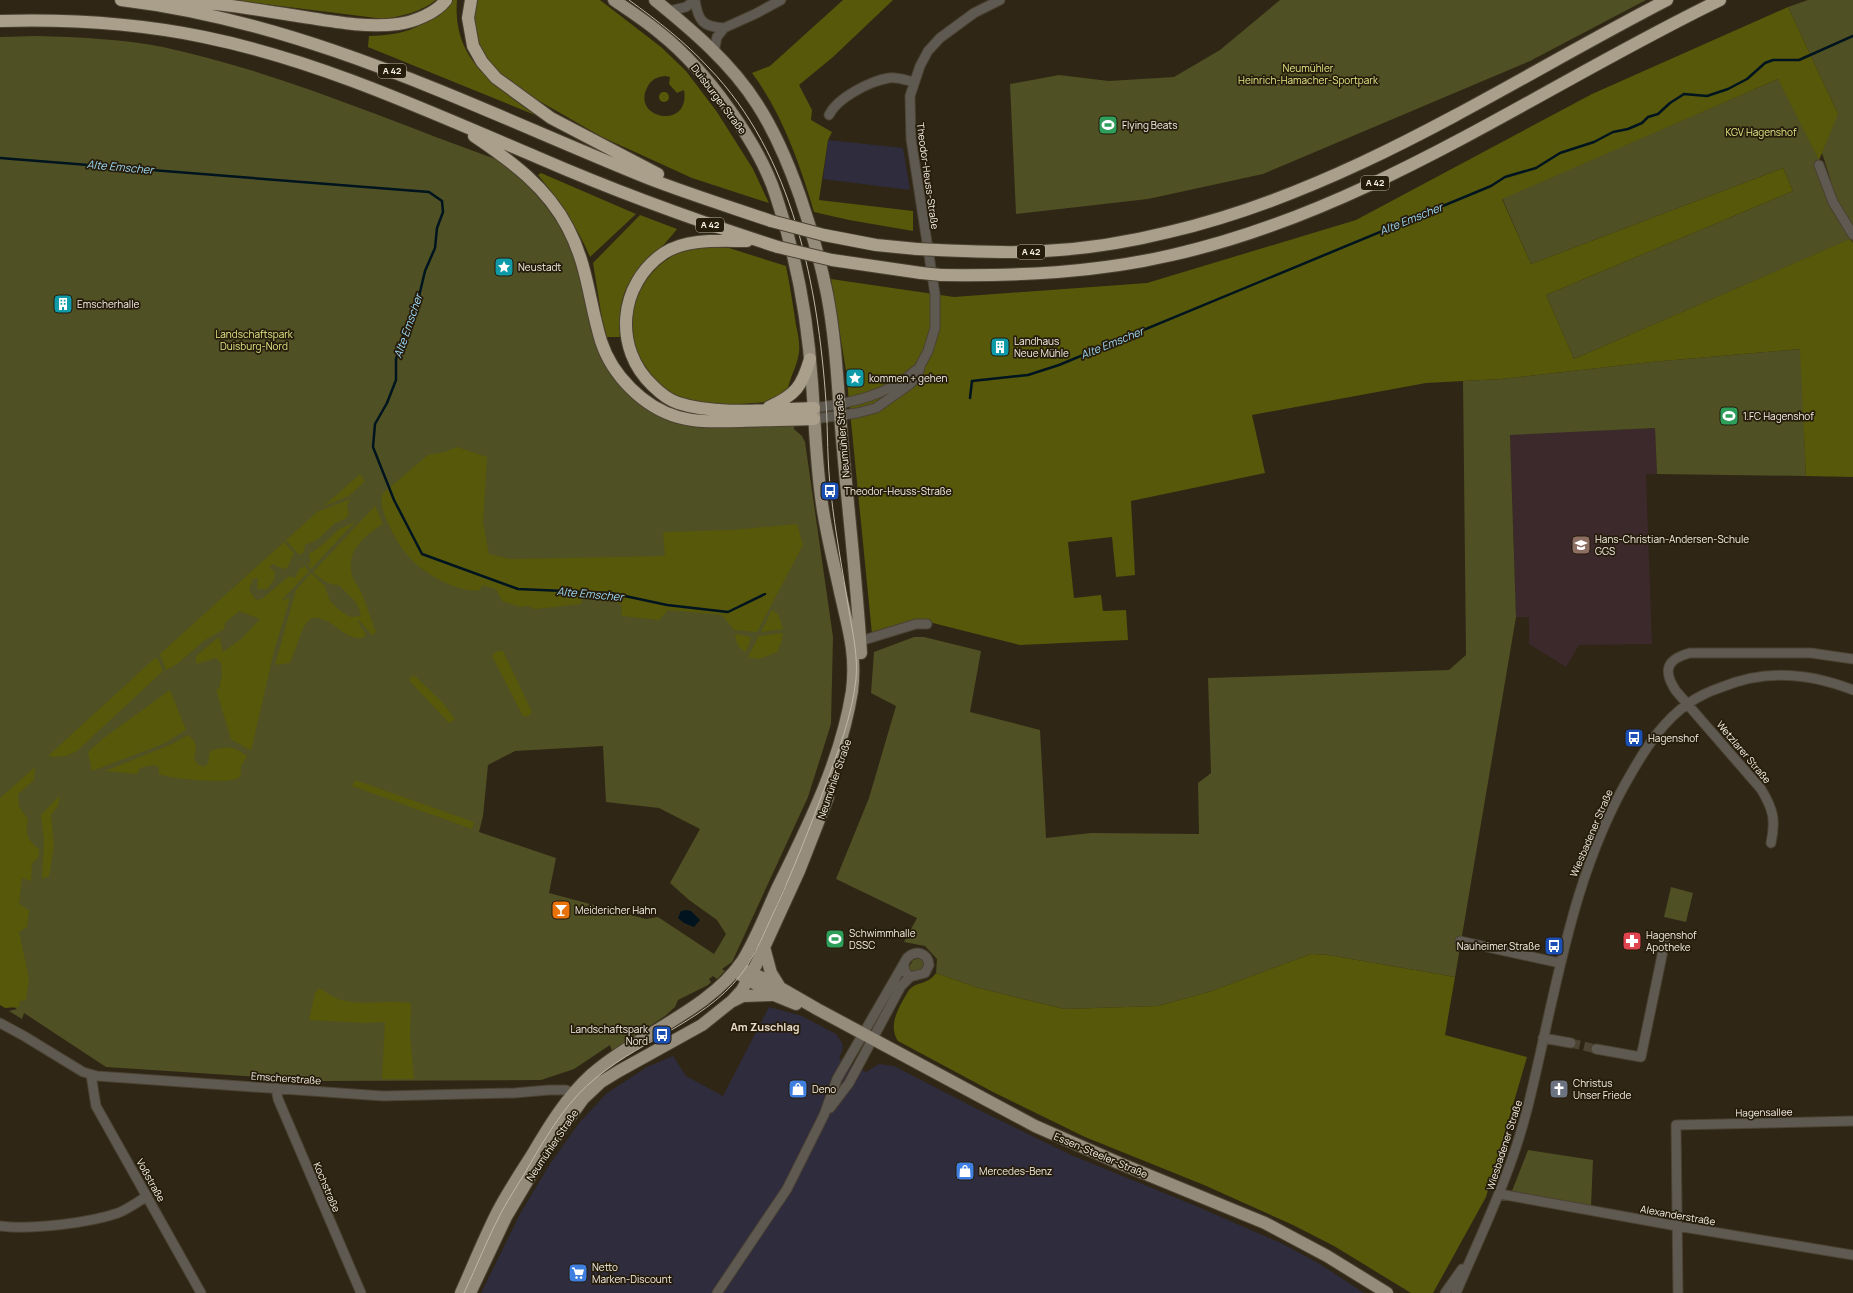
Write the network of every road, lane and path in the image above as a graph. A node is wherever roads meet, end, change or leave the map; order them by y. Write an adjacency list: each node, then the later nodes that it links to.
1 (121, 0): 21 (highway, A 42)
2 (154, 0): 3 (highway)
3 (446, 0)
4 (471, 0): 21 (highway)
5 (614, 0): 19 (main road, Duisburger Straße)
6 (655, 0): 12 (main road)
7 (695, 0): 12 (street); 14 (street)
8 (781, 0): 14 (street)
9 (1000, 0): 16 (street, Theodor-Heuss-Straße)
10 (1667, 0): 21 (highway, A 42, bridge)
11 (1720, 0): 23 (highway, A 42, bridge)
12 (669, 11): 15 (main road)
13 (0, 20): 18 (highway, A 42)
14 (724, 28): 15 (street)
15 (714, 52): 26 (main road, Neumühler Straße)
16 (914, 82): 17 (street); 26 (street, Theodor-Heuss-Straße)
17 (829, 115)
18 (450, 119): 23 (highway, A 42); 27 (highway)
19 (760, 159): 24 (main road, Neumühler Straße)
20 (1819, 165): 22 (street)
21 (654, 176)
22 (1853, 235)
23 (758, 240): 25 (highway)
24 (810, 359): 25 (highway); 27 (main road, Neumühler Straße)
25 (765, 409): 27 (highway)
26 (840, 410): 27 (street, Theodor-Heuss-Straße); 29 (main road, Neumühler Straße)
27 (814, 413): 29 (main road, Neumühler Straße)
28 (927, 624): 29 (street)
29 (856, 643): 36 (main road, Neumühler Straße); 39 (main road, Neumühler Straße)
30 (1853, 659): 32 (street)
31 (1853, 690): 32 (street, Wiesbadener Straße)
32 (1688, 703): 33 (street, Wetzlarer Straße); 37 (street, Wiesbadener Straße)
33 (1771, 843)
34 (1460, 941): 37 (street)
35 (1665, 941): 48 (street)
36 (764, 947): 40 (main road, Neumühler Straße); 42 (main road)
37 (1560, 963): 46 (street, Wiesbadener Straße)
38 (904, 965): 41 (street); 41 (street); 45 (street)
39 (737, 970): 40 (main road, Essen-Steeler-Straße); 51 (main road, Neumühler Straße)
40 (750, 976): 42 (main road, Essen-Steeler-Straße); 43 (main road, Neumühler Straße)
41 (910, 977): 45 (street)
42 (777, 992): 43 (main road); 45 (main road, Essen-Steeler-Straße)
43 (732, 1001): 51 (main road, Neumühler Straße)
44 (0, 1023): 49 (street, Emscherstraße)
45 (868, 1037): 63 (street); 64 (main road, Essen-Steeler-Straße)
46 (1543, 1038): 47 (street); 53 (street, Wiesbadener Straße)
47 (1570, 1044)
48 (1596, 1049)
49 (91, 1075): 50 (street, Emscherstraße); 54 (street, Voßstraße)
50 (276, 1088): 51 (street, Emscherstraße); 60 (street, Kochstraße)
51 (578, 1096): 61 (main road, Neumühler Straße); 62 (main road, Neumühler Straße)
52 (1853, 1121): 56 (street, Hagensallee)
53 (1500, 1194): 56 (street, Alexanderstraße); 57 (street, Wiesbadener Straße)
54 (147, 1196): 55 (street); 59 (street, Voßstraße)
55 (0, 1226)
56 (1677, 1226): 58 (street, Alexanderstraße); 67 (street)
57 (1472, 1253): 65 (street, Wiesbadener Straße); 66 (street, Wiesbadener Straße)
58 (1853, 1255)
59 (201, 1293)
60 (361, 1293)
61 (461, 1293)
62 (470, 1293)
63 (717, 1293)
64 (1387, 1293)
65 (1445, 1293)
66 (1456, 1293)
67 (1678, 1293)

